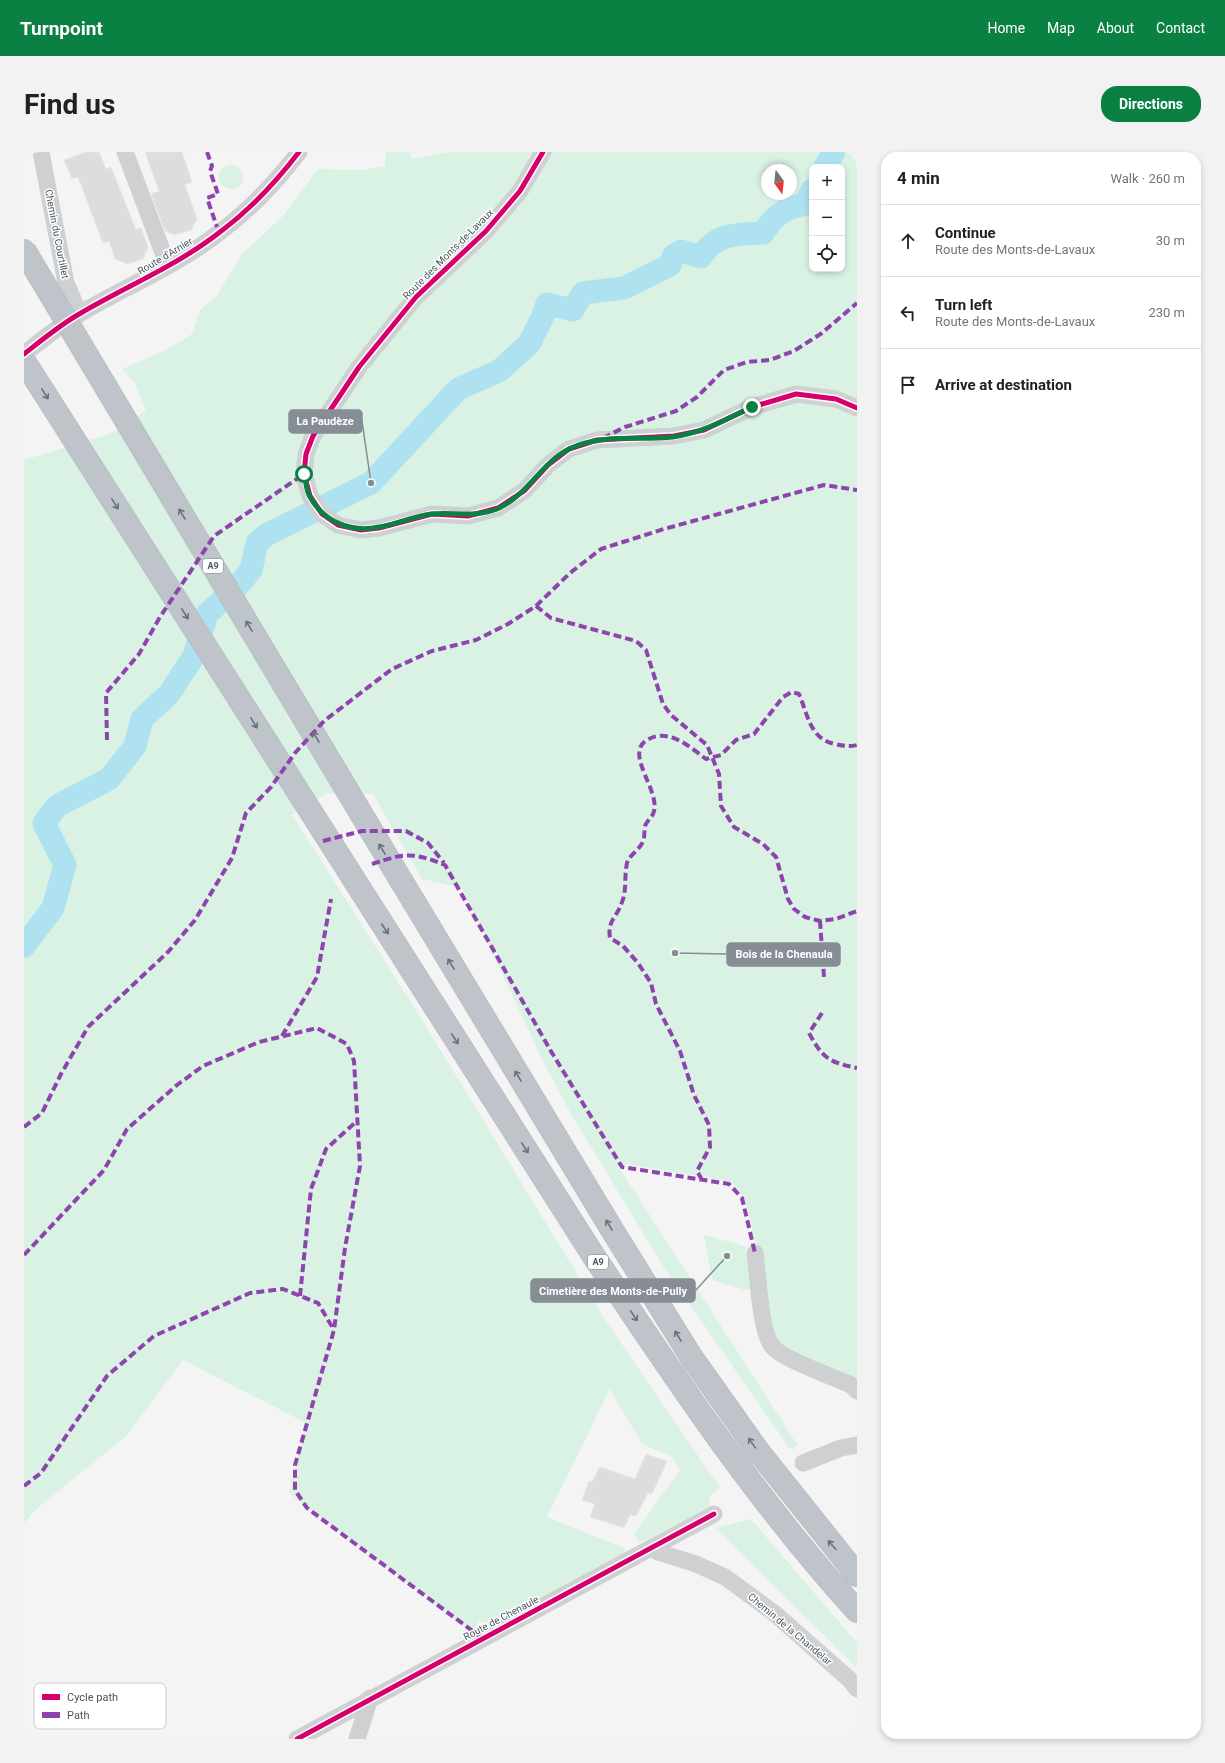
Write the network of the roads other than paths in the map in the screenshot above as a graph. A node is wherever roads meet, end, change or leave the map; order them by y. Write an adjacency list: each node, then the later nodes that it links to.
1 (41, 152): 7 (street, Chemin du Courtillet)
2 (125, 152): 6 (street)
3 (299, 152): 6 (street, Route d'Arnier)
4 (543, 152): 10 (street, Route des Monts-de-Lavaux)
5 (24, 250): 17 (highway, A9, one-way to 5, bridge)
6 (168, 266): 7 (street, Route d'Arnier)
7 (79, 314): 8 (street, Route d'Arnier)
8 (24, 354)
9 (24, 361): 18 (highway, A9, one-way to 18)
10 (857, 408)
11 (755, 1253): 12 (street)
12 (857, 1390)
13 (857, 1445): 14 (street)
14 (803, 1463)
15 (714, 1514): 16 (street, Route de Chenaule)
16 (652, 1547): 19 (street, Chemin de la Chandelar); 20 (street, Route de Chenaule)
17 (857, 1575)
18 (857, 1611)
19 (857, 1689)
20 (370, 1698): 21 (street, Route de Chenaule); 22 (street)
21 (297, 1739)
22 (357, 1739)

